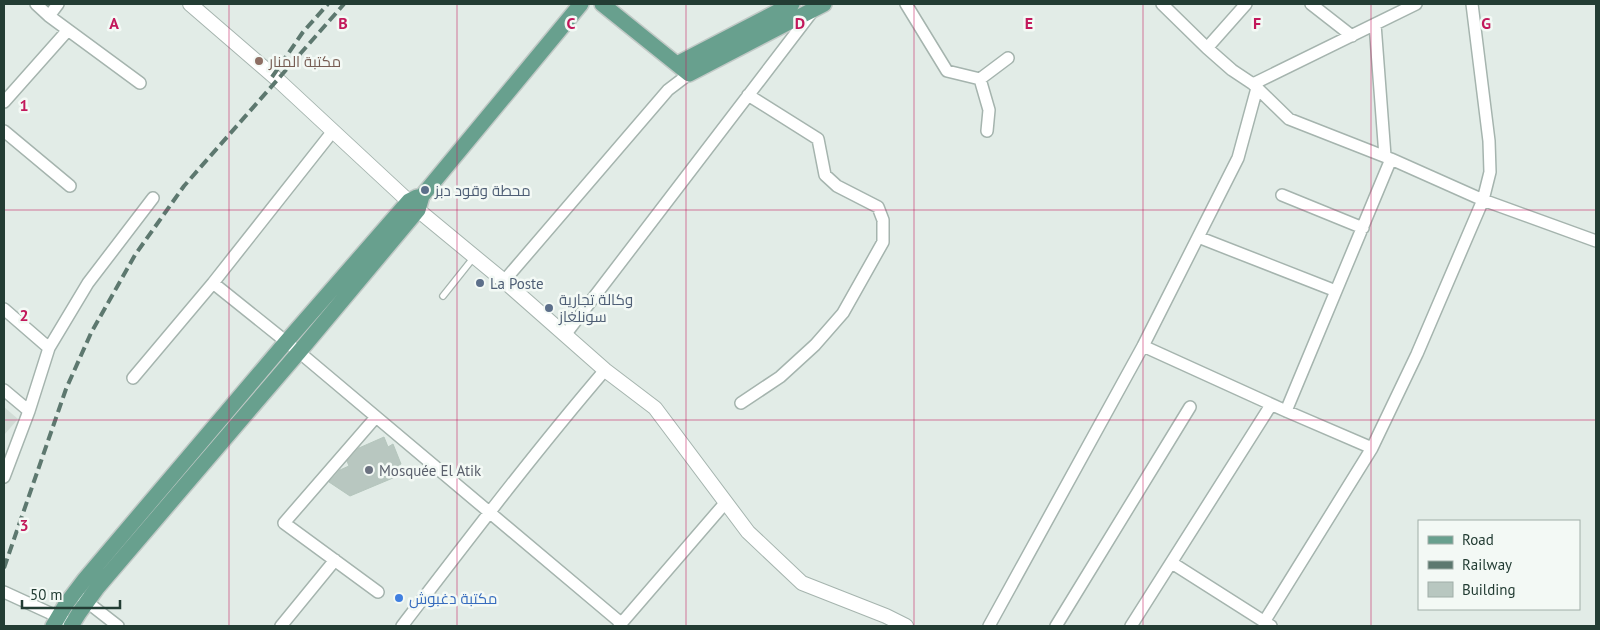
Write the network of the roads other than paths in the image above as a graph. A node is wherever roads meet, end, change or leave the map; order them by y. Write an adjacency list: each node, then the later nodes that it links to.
1 (36, 4): 14 (street)
2 (58, 4): 14 (street)
3 (190, 4): 27 (street)
4 (581, 4): 34 (main road)
5 (602, 4): 20 (main road)
6 (792, 4): 20 (main road)
7 (906, 4): 21 (street)
8 (1162, 4): 18 (street)
9 (1246, 4): 18 (street)
10 (1311, 4): 17 (street)
11 (1416, 4): 15 (street)
12 (1472, 4): 33 (street)
13 (819, 6): 20 (main road); 24 (street)
14 (49, 16): 16 (street)
15 (1375, 24): 17 (street); 29 (street)
16 (68, 30): 22 (street); 25 (street)
17 (1352, 36): 23 (street)
18 (1207, 48): 23 (street)
19 (1008, 58): 21 (street)
20 (683, 69): 39 (street)
21 (980, 79): 28 (street)
22 (140, 83)
23 (1255, 86): 29 (street); 36 (street)
24 (748, 95): 44 (street); 52 (street)
25 (4, 102)
26 (4, 131): 30 (street)
27 (333, 131): 34 (street); 40 (street)
28 (987, 131)
29 (1388, 158): 33 (street); 35 (street)
30 (70, 186)
31 (1282, 195): 35 (street)
32 (153, 198): 47 (street)
33 (1483, 200): 37 (street); 59 (street)
34 (416, 202): 38 (street); 45 (main road); 48 (main road)
35 (1363, 228): 41 (street)
36 (1198, 237): 41 (street); 46 (street)
37 (1596, 241)
38 (475, 257): 39 (street); 42 (lane)
39 (504, 281): 44 (street)
40 (213, 282): 45 (street); 50 (street)
41 (1336, 291): 56 (street)
42 (443, 296)
43 (4, 308): 47 (street)
44 (565, 335): 49 (street)
45 (286, 342): 48 (street); 58 (main road)
46 (1144, 346): 53 (street); 77 (street)
47 (49, 348): 55 (street)
48 (299, 352): 57 (street); 60 (main road)
49 (605, 370): 62 (street); 63 (street)
50 (133, 378)
51 (4, 390): 55 (street)
52 (741, 402)
53 (1271, 405): 56 (street); 65 (street)
54 (1190, 407): 78 (street)
55 (28, 411): 61 (street)
56 (1286, 412): 59 (street)
57 (376, 417): 63 (street); 64 (street)
58 (200, 442): 60 (main road); 68 (main road)
59 (1372, 448): 70 (street)
60 (212, 454): 68 (main road)
61 (4, 477)
62 (726, 502): 71 (street); 76 (street)
63 (489, 512): 71 (street); 75 (street)
64 (335, 560): 67 (street); 74 (street)
65 (1172, 563): 70 (street); 79 (street)
66 (4, 592): 69 (street)
67 (378, 592)
68 (81, 597): 69 (main road); 72 (main road); 73 (street)
69 (56, 621): 72 (street)
70 (1267, 624)
71 (620, 625)
72 (72, 626)
73 (118, 626)
74 (281, 626)
75 (402, 626)
76 (906, 626)
77 (989, 626)
78 (1056, 626)
79 (1131, 626)

